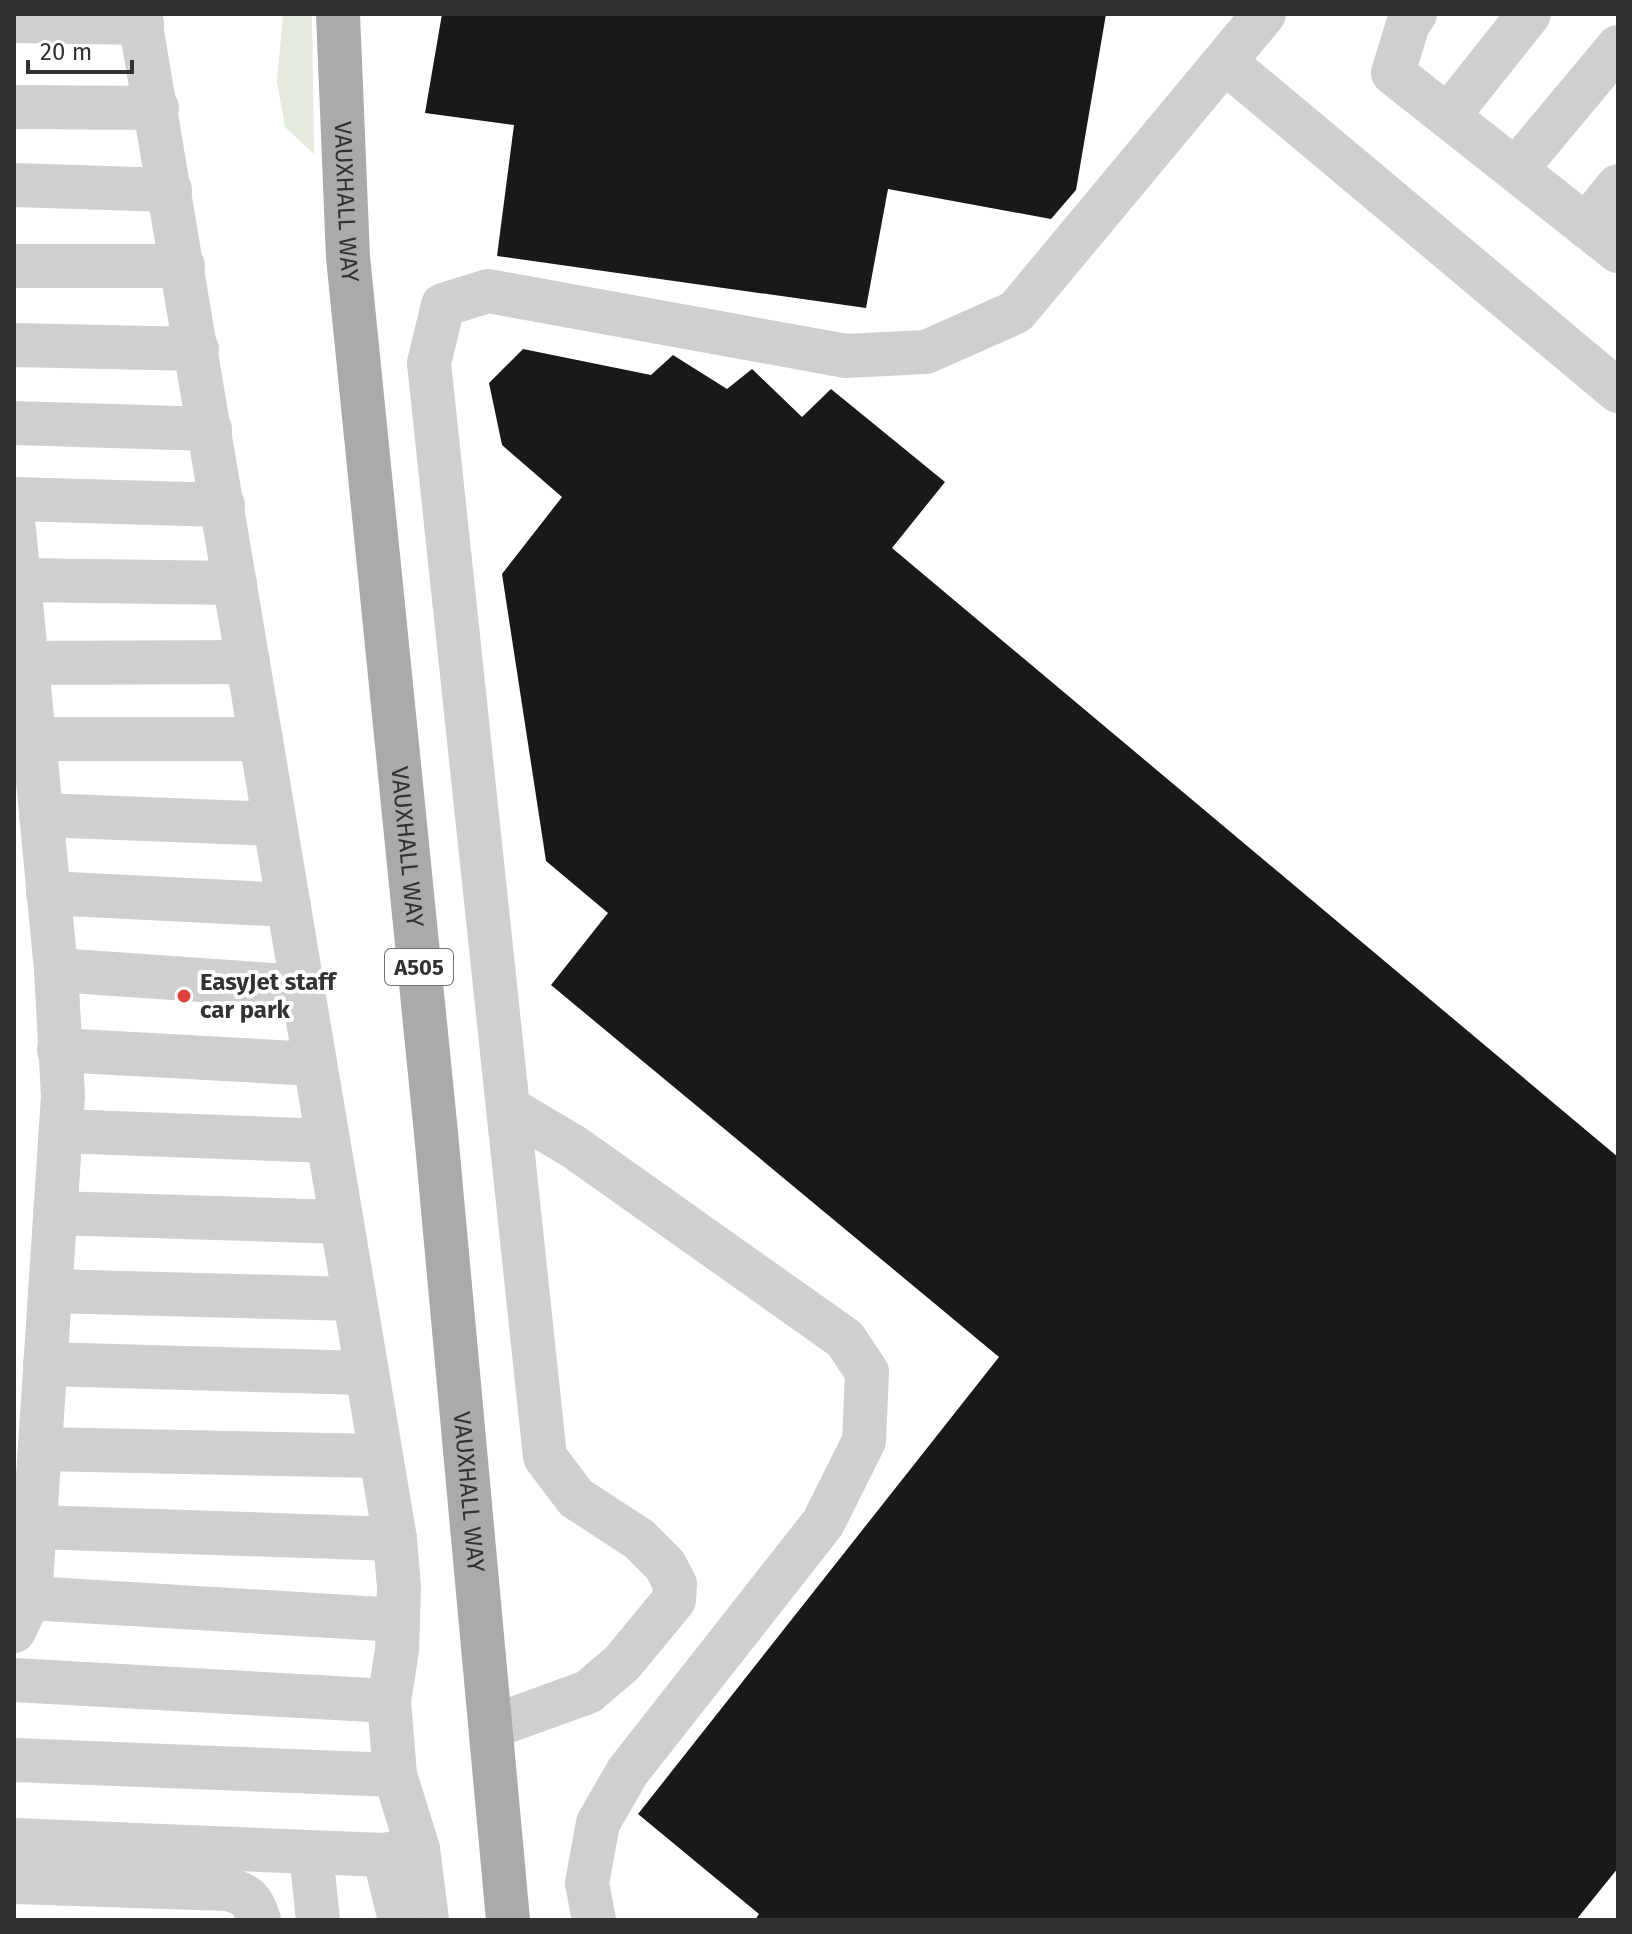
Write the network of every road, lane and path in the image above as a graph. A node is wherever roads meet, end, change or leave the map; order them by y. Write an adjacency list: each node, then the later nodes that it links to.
1 (338, 14): 58 (main road, VAUXHALL WAY / A505)
2 (1264, 14): 8 (lane)
3 (1415, 14): 11 (lane)
4 (1529, 14): 11 (lane)
5 (141, 18): 6 (lane); 10 (lane)
6 (14, 21)
7 (1618, 47): 12 (lane)
8 (1225, 62): 21 (lane); 41 (lane)
9 (14, 107): 10 (lane)
10 (157, 108): 15 (lane)
11 (1448, 116): 12 (lane)
12 (1517, 168): 16 (lane)
13 (14, 185): 15 (lane)
14 (1618, 186): 16 (lane)
15 (170, 190): 18 (lane)
16 (1602, 238)
17 (14, 266): 18 (lane)
18 (183, 266): 20 (lane)
19 (14, 345): 20 (lane)
20 (197, 349): 23 (lane)
21 (1618, 391)
22 (14, 423): 23 (lane)
23 (210, 429): 25 (lane)
24 (14, 499): 25 (lane)
25 (223, 505): 28 (lane)
26 (14, 529): 27 (lane)
27 (18, 580): 28 (lane); 30 (lane)
28 (235, 583): 29 (lane)
29 (248, 662): 30 (lane); 32 (lane)
30 (26, 663): 31 (lane)
31 (33, 739): 32 (lane); 33 (lane)
32 (261, 739): 34 (lane)
33 (41, 815): 34 (lane); 35 (lane)
34 (275, 824): 36 (lane)
35 (48, 893): 36 (lane); 37 (lane)
36 (289, 905): 38 (lane)
37 (56, 970): 38 (lane); 39 (lane)
38 (302, 987): 40 (lane)
39 (59, 1050): 40 (lane); 42 (lane)
40 (315, 1064): 43 (lane)
41 (510, 1109): 58 (lane); 72 (lane)
42 (61, 1131): 43 (lane); 44 (lane)
43 (328, 1141): 45 (lane)
44 (55, 1213): 45 (lane); 46 (lane)
45 (341, 1222): 47 (lane)
46 (50, 1291): 47 (lane); 48 (lane)
47 (354, 1299): 49 (lane)
48 (45, 1364): 49 (lane); 50 (lane)
49 (365, 1373): 51 (lane)
50 (40, 1449): 51 (lane); 52 (lane)
51 (379, 1456): 53 (lane)
52 (35, 1527): 53 (lane); 54 (lane)
53 (395, 1539): 55 (lane)
54 (22, 1614): 55 (lane)
55 (398, 1620): 57 (lane)
56 (14, 1680): 57 (lane)
57 (389, 1701): 60 (lane)
58 (491, 1727): 71 (main road, VAUXHALL WAY / A505)
59 (14, 1760): 60 (lane)
60 (395, 1775): 62 (lane)
61 (14, 1840): 63 (lane)
62 (401, 1852): 63 (lane); 69 (lane); 70 (lane)
63 (311, 1853): 68 (lane)
64 (14, 1883): 65 (lane)
65 (86, 1903): 66 (lane)
66 (168, 1905): 67 (lane)
67 (258, 1919)
68 (318, 1920)
69 (400, 1920)
70 (427, 1920)
71 (508, 1920)
72 (594, 1920)

